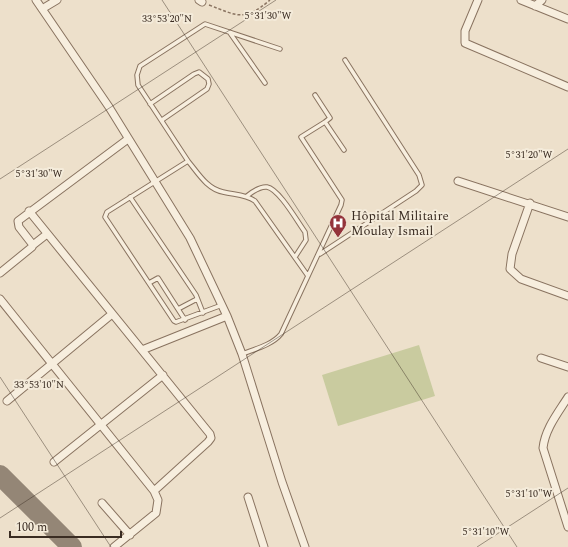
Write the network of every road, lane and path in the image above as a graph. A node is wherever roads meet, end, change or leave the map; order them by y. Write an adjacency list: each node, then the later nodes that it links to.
1 (36, 0): 9 (street)
2 (57, 0): 9 (street)
3 (270, 0): 7 (path)
4 (478, 0): 15 (street)
5 (521, 0): 8 (street)
6 (542, 0): 8 (street)
7 (201, 1)
8 (535, 6): 10 (street)
9 (42, 9): 20 (street)
10 (568, 19)
11 (229, 32): 12 (lane); 14 (lane); 17 (lane)
12 (280, 49)
13 (345, 60): 32 (lane)
14 (265, 83)
15 (568, 87)
16 (315, 95): 19 (lane)
17 (150, 104): 18 (lane); 18 (lane)
18 (162, 120): 22 (lane)
19 (325, 122): 21 (lane); 32 (lane)
20 (128, 139): 23 (street); 28 (street)
21 (344, 150)
22 (188, 161): 23 (lane); 25 (lane)
23 (156, 181): 26 (lane); 40 (street)
24 (458, 181): 27 (street)
25 (247, 196): 33 (lane); 33 (lane)
26 (130, 197): 36 (lane); 39 (lane)
27 (530, 204): 29 (street); 37 (street)
28 (29, 211): 30 (street); 31 (street)
29 (568, 216)
30 (47, 234): 31 (street); 43 (street)
31 (33, 245): 34 (street)
32 (319, 254): 35 (lane)
33 (295, 257): 35 (lane)
34 (0, 273)
35 (308, 276): 47 (lane)
36 (149, 283): 41 (lane); 45 (lane)
37 (568, 296)
38 (0, 299): 49 (street)
39 (198, 299): 41 (lane); 42 (lane)
40 (223, 305): 42 (lane); 44 (street)
41 (178, 309): 45 (lane)
42 (203, 313): 45 (lane)
43 (112, 314): 46 (street); 49 (street)
44 (228, 316): 46 (street); 47 (street)
45 (186, 320)
46 (142, 350): 51 (street)
47 (242, 354): 63 (street)
48 (541, 358): 50 (street)
49 (52, 362): 53 (street); 54 (street)
50 (568, 368)
51 (163, 375): 54 (street); 56 (street)
52 (568, 397): 59 (street)
53 (7, 401)
54 (100, 426): 55 (street); 56 (street)
55 (54, 462)
56 (154, 491): 60 (street)
57 (248, 497): 62 (street)
58 (102, 503): 60 (street)
59 (568, 528)
60 (130, 535): 61 (street)
61 (114, 547)
62 (264, 547)
63 (305, 547)

